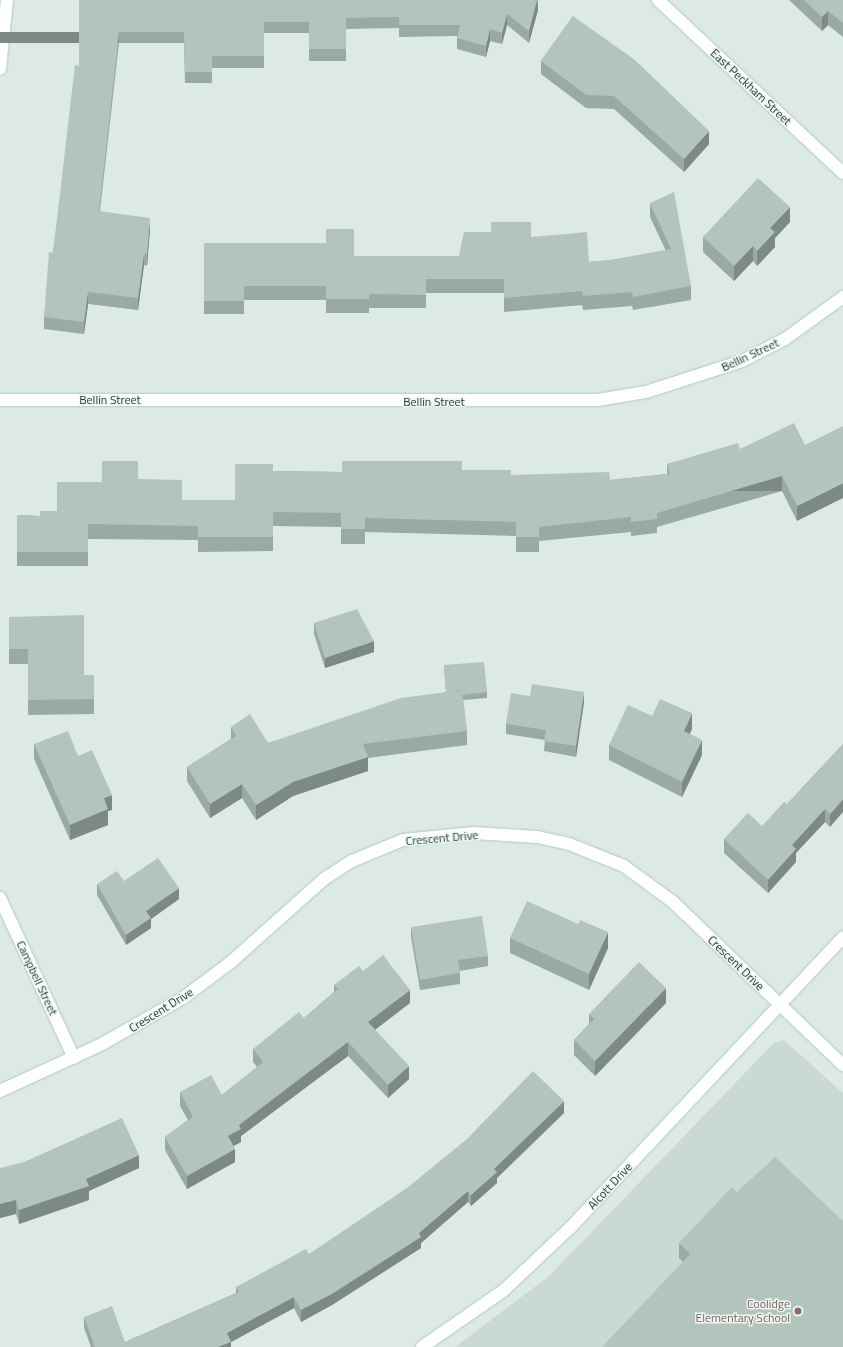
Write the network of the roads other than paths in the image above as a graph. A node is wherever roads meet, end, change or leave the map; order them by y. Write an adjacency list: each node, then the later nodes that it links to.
1 (7, 0): 3 (street)
2 (658, 0): 4 (street, East Peckham Street)
3 (0, 69)
4 (843, 173)
5 (843, 297): 6 (street, Bellin Street)
6 (0, 400)
7 (0, 898): 10 (street, Campbell Street)
8 (843, 937): 9 (street, Alcott Drive)
9 (780, 1005): 10 (street, Crescent Drive); 11 (street, Crescent Drive); 13 (street, Alcott Drive)
10 (74, 1058): 12 (street, Crescent Drive)
11 (843, 1065)
12 (0, 1091)
13 (422, 1347)

